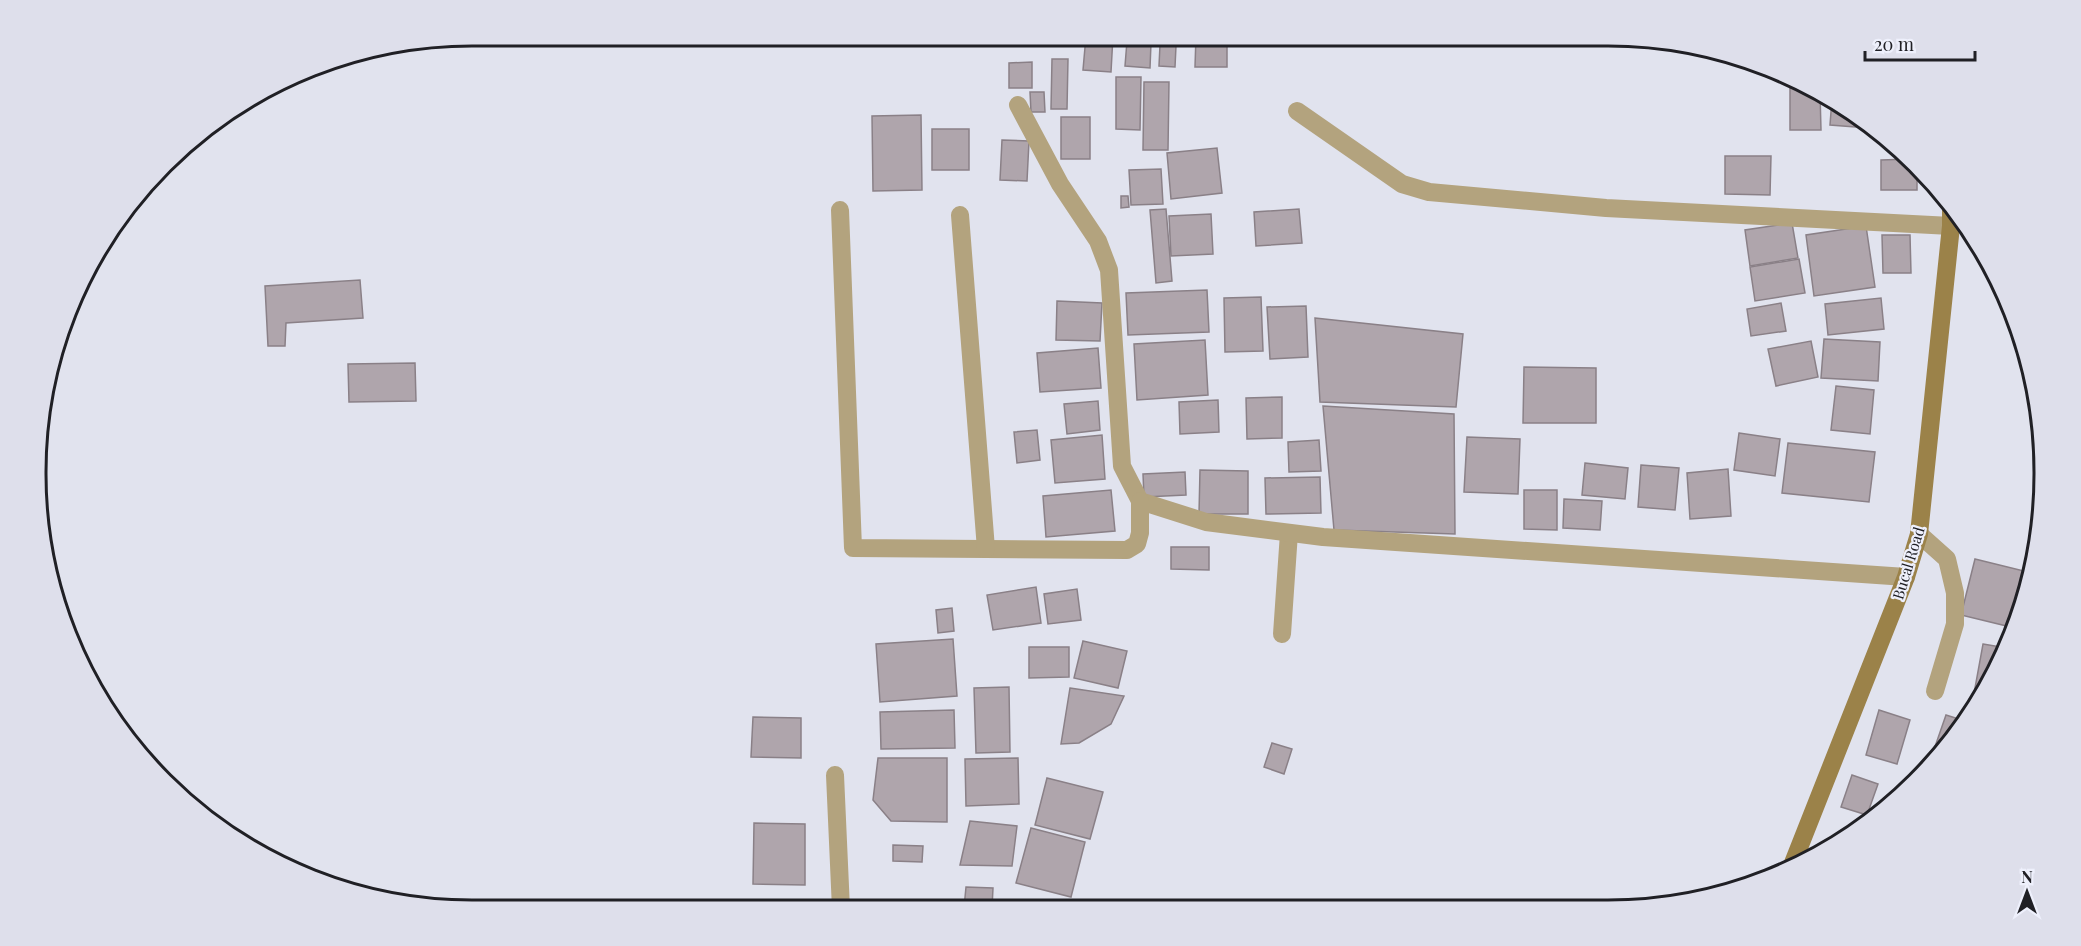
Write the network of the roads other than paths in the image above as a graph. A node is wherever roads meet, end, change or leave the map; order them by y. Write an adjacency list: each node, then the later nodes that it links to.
1 (1018, 105): 7 (street)
2 (1297, 111): 6 (street)
3 (840, 210): 10 (street)
4 (960, 215): 10 (street)
5 (1951, 220): 6 (street, Bucal Road)
6 (1951, 225): 9 (street, Bucal Road)
7 (1140, 501): 8 (street); 10 (street)
8 (1289, 533): 11 (street); 12 (street)
9 (1919, 534): 11 (street, Bucal Road); 13 (street)
10 (986, 549)
11 (1906, 577): 15 (street, Bucal Road)
12 (1282, 634)
13 (1935, 691)
14 (835, 775): 16 (street)
15 (1795, 857)
16 (841, 900)

